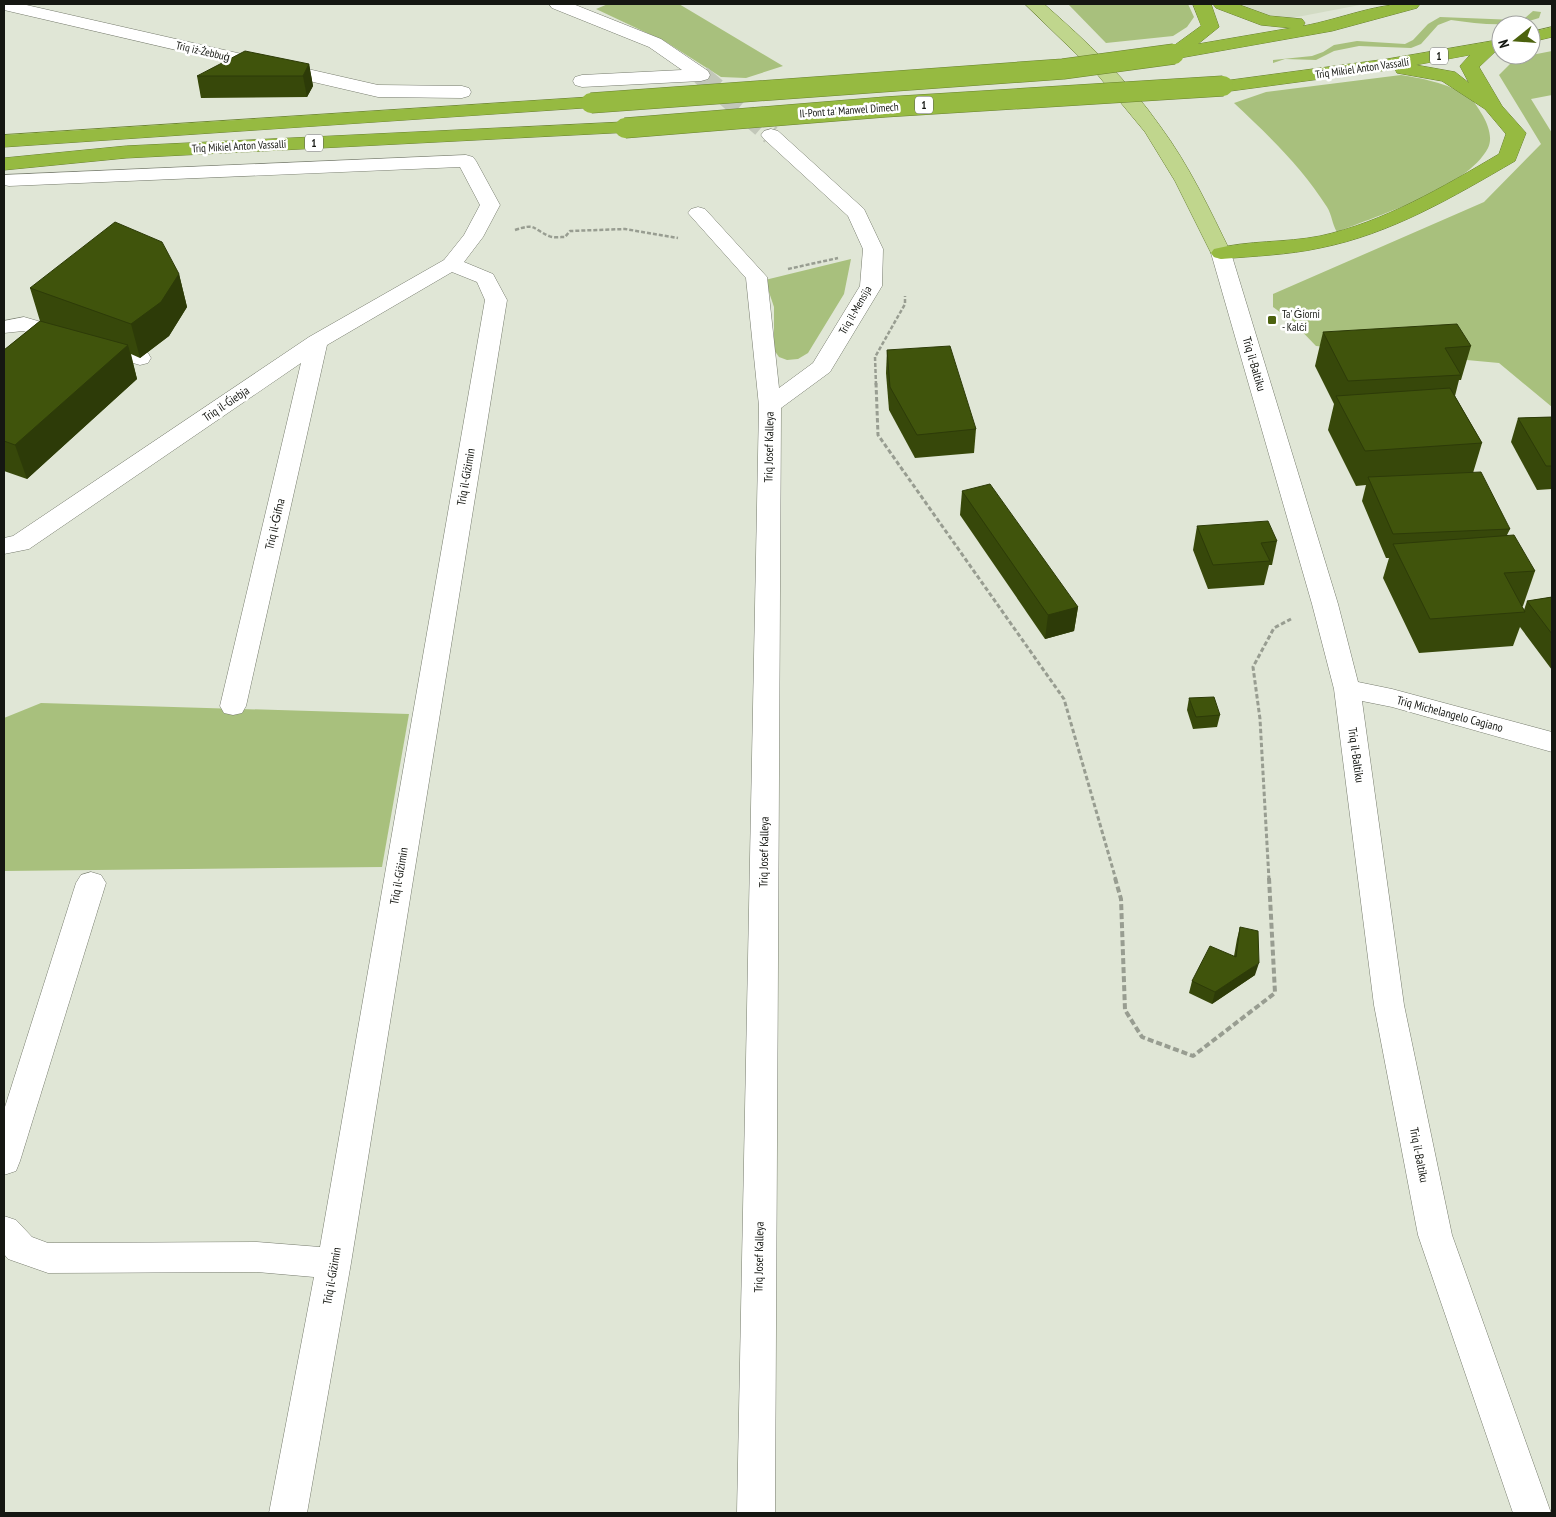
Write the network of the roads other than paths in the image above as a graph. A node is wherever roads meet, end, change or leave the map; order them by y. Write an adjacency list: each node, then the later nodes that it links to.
1 (558, 4): 12 (street)
2 (1034, 4): 21 (main road, Triq il-Baltiku)
3 (1202, 4): 10 (highway)
4 (1222, 4): 7 (highway)
5 (1411, 4): 7 (highway, 1)
6 (4, 5): 14 (street, Triq iż-Żebbuġ)
7 (1332, 26): 10 (highway, 1)
8 (1491, 46): 11 (highway, Triq Mikiel Anton Vassalli / 1)
9 (1491, 49): 15 (highway)
10 (1174, 54): 18 (highway, Triq Mikiel Anton Vassalli / 1, bridge)
11 (1387, 65): 13 (highway, Triq Mikiel Anton Vassalli / 1); 15 (highway)
12 (582, 82)
13 (1223, 86): 16 (highway, Il-Pont ta' Manwel Dimech / 1, bridge)
14 (462, 92)
15 (1494, 109): 21 (highway)
16 (625, 128): 19 (highway, Triq Mikiel Anton Vassalli / 1)
17 (771, 135): 26 (street, Triq il-Mensija)
18 (4, 141)
19 (6, 172): 22 (street)
20 (698, 213): 26 (street, Triq Josef Kalleya)
21 (1221, 253): 28 (street, Triq il-Baltiku)
22 (451, 264): 24 (street, Triq il-Ǵiebja); 34 (street, Triq il-Giżimin)
23 (4, 327): 25 (street)
24 (317, 342): 27 (street, Triq il-Ǵiebja); 29 (street, Triq il-Ġifna)
25 (140, 358)
26 (770, 406): 36 (street, Triq Josef Kalleya)
27 (4, 546)
28 (1347, 689): 30 (street, Triq Michelangelo Cagiano); 37 (street, Triq il-Baltiku)
29 (233, 706)
30 (1552, 742)
31 (91, 883): 32 (street)
32 (4, 1161)
33 (4, 1231): 34 (street)
34 (334, 1263): 35 (street, Triq il-Giżimin)
35 (288, 1513)
36 (756, 1513)
37 (1532, 1513)

